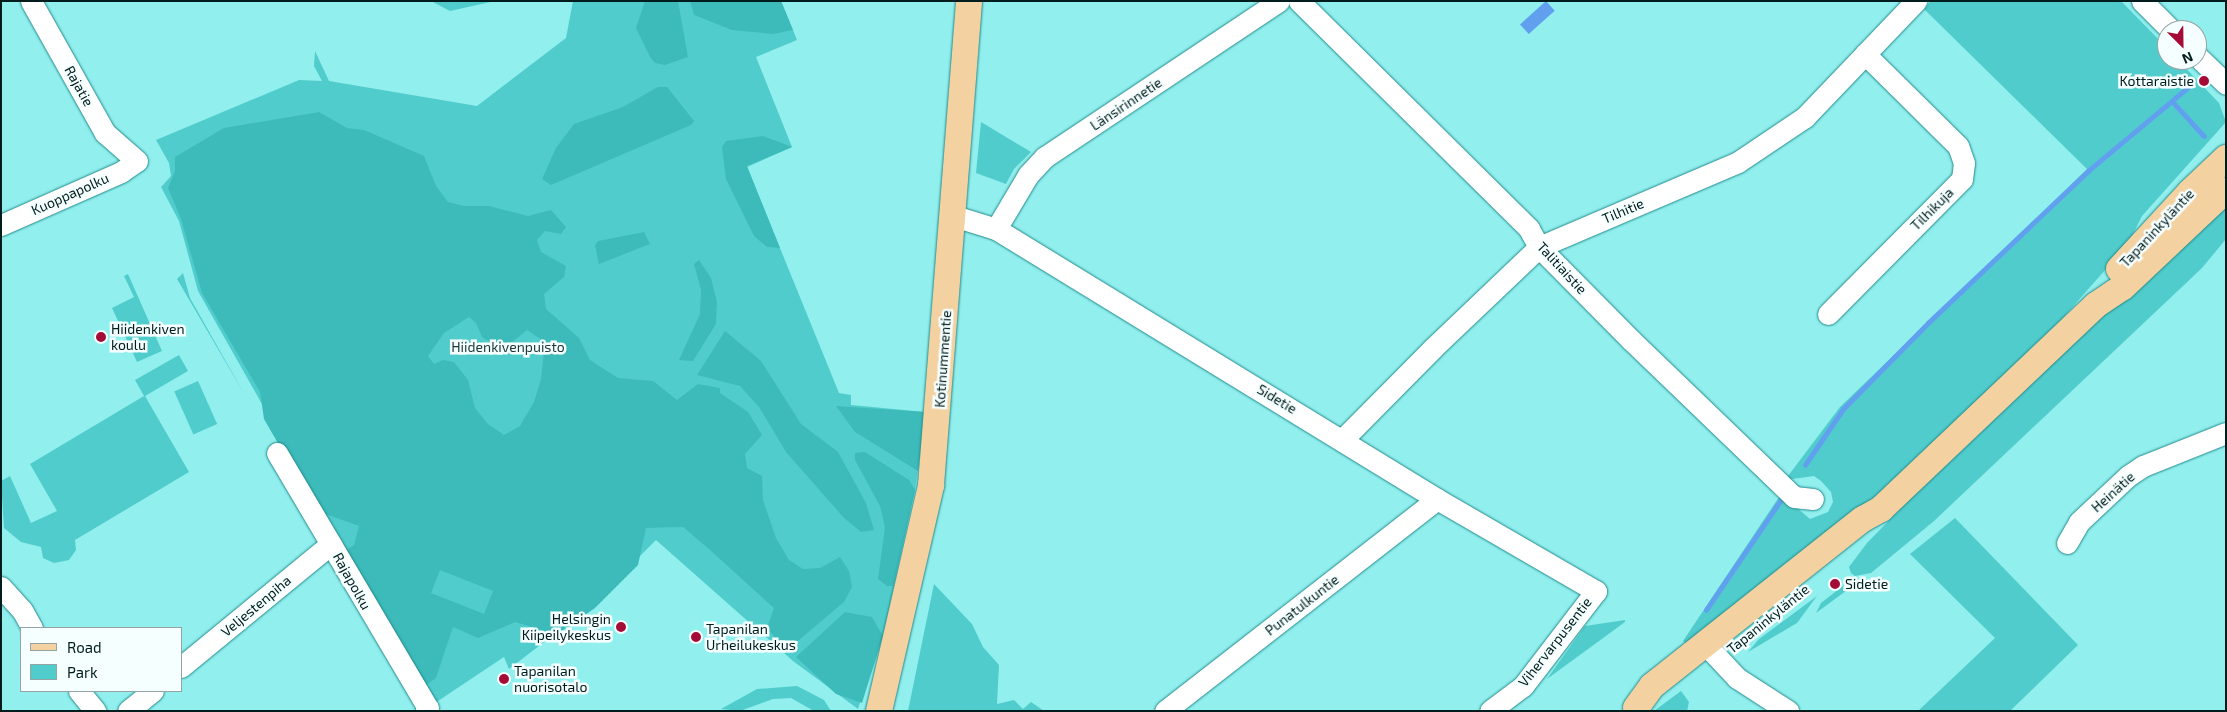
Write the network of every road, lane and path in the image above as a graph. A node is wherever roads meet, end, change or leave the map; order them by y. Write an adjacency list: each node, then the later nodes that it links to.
1 (31, 1): 12 (street, Rajatie)
2 (969, 1): 14 (main road, Kotinummentie)
3 (1279, 1): 16 (street, Länsirinnetie)
4 (1299, 1): 17 (street, Talitiaistie)
5 (1916, 1): 8 (street, Tilhitie)
6 (2142, 1): 7 (street)
7 (2161, 20)
8 (1865, 54): 17 (street, Tilhitie); 19 (street, Tilhikuja)
9 (2207, 66): 10 (street)
10 (2226, 84)
11 (2226, 158): 18 (main road, Tapaninkyläntie)
12 (137, 161): 15 (street, Kuoppapolku)
13 (2226, 190): 18 (main road, Tapaninkyläntie)
14 (954, 216): 16 (street, Sidetie); 38 (main road, Kotinummentie)
15 (1, 225)
16 (996, 229): 21 (street, Sidetie)
17 (1539, 247): 21 (street, Tilhitie); 24 (street, Talitiaistie)
18 (2096, 305): 30 (main road, Tapaninkyläntie)
19 (1828, 314)
20 (2226, 432): 25 (street, Heinätie)
21 (1344, 440): 23 (street, Sidetie)
22 (277, 453): 26 (street, Rajapolku)
23 (1437, 499): 28 (street, Sidetie); 39 (street, Punatulkuntie)
24 (1813, 499)
25 (2067, 543)
26 (331, 544): 31 (street, Veljestenpiha); 35 (street, Rajapolku)
27 (1, 587): 29 (street)
28 (1596, 590): 40 (street, Vihervarpusentie)
29 (31, 627)
30 (1712, 653): 34 (main road, Tapaninkyläntie); 41 (street)
31 (182, 666)
32 (80, 692): 36 (street)
33 (151, 692): 37 (street)
34 (1634, 709)
35 (427, 710)
36 (95, 711)
37 (128, 711)
38 (879, 711)
39 (1165, 711)
40 (1490, 711)
41 (1788, 711)

